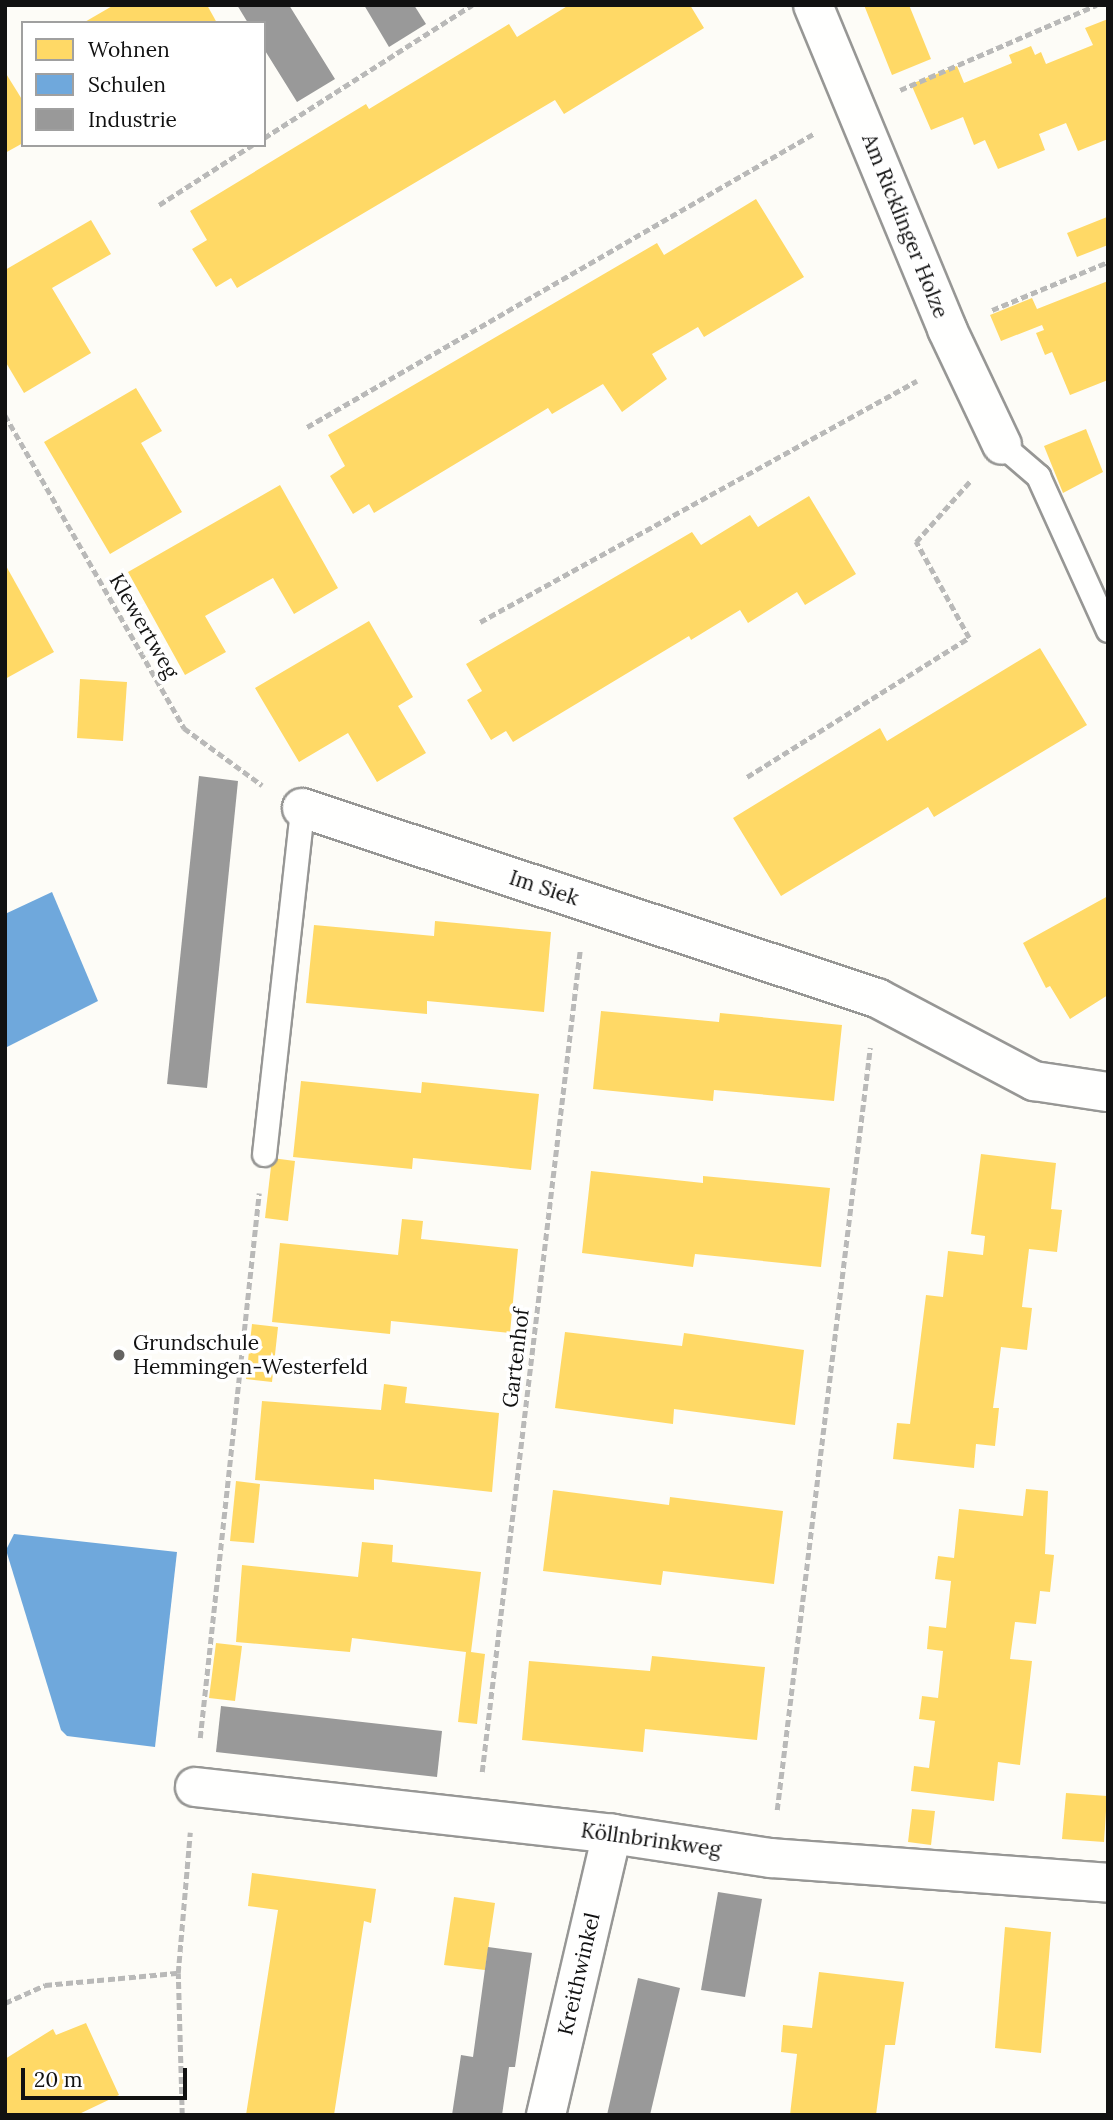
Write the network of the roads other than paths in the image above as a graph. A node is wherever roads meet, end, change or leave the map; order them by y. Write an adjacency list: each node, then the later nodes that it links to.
1 (813, 5): 2 (street, Am Ricklinger Holze)
2 (1002, 445): 3 (lane)
3 (1108, 630)
4 (302, 808): 5 (street, Im Siek); 6 (lane)
5 (1108, 1092)
6 (264, 1154)
7 (195, 1787): 8 (street, Köllnbrinkweg)
8 (612, 1834): 9 (street, Köllnbrinkweg); 10 (street, Kreithwinkel)
9 (1108, 1882)
10 (546, 2115)

